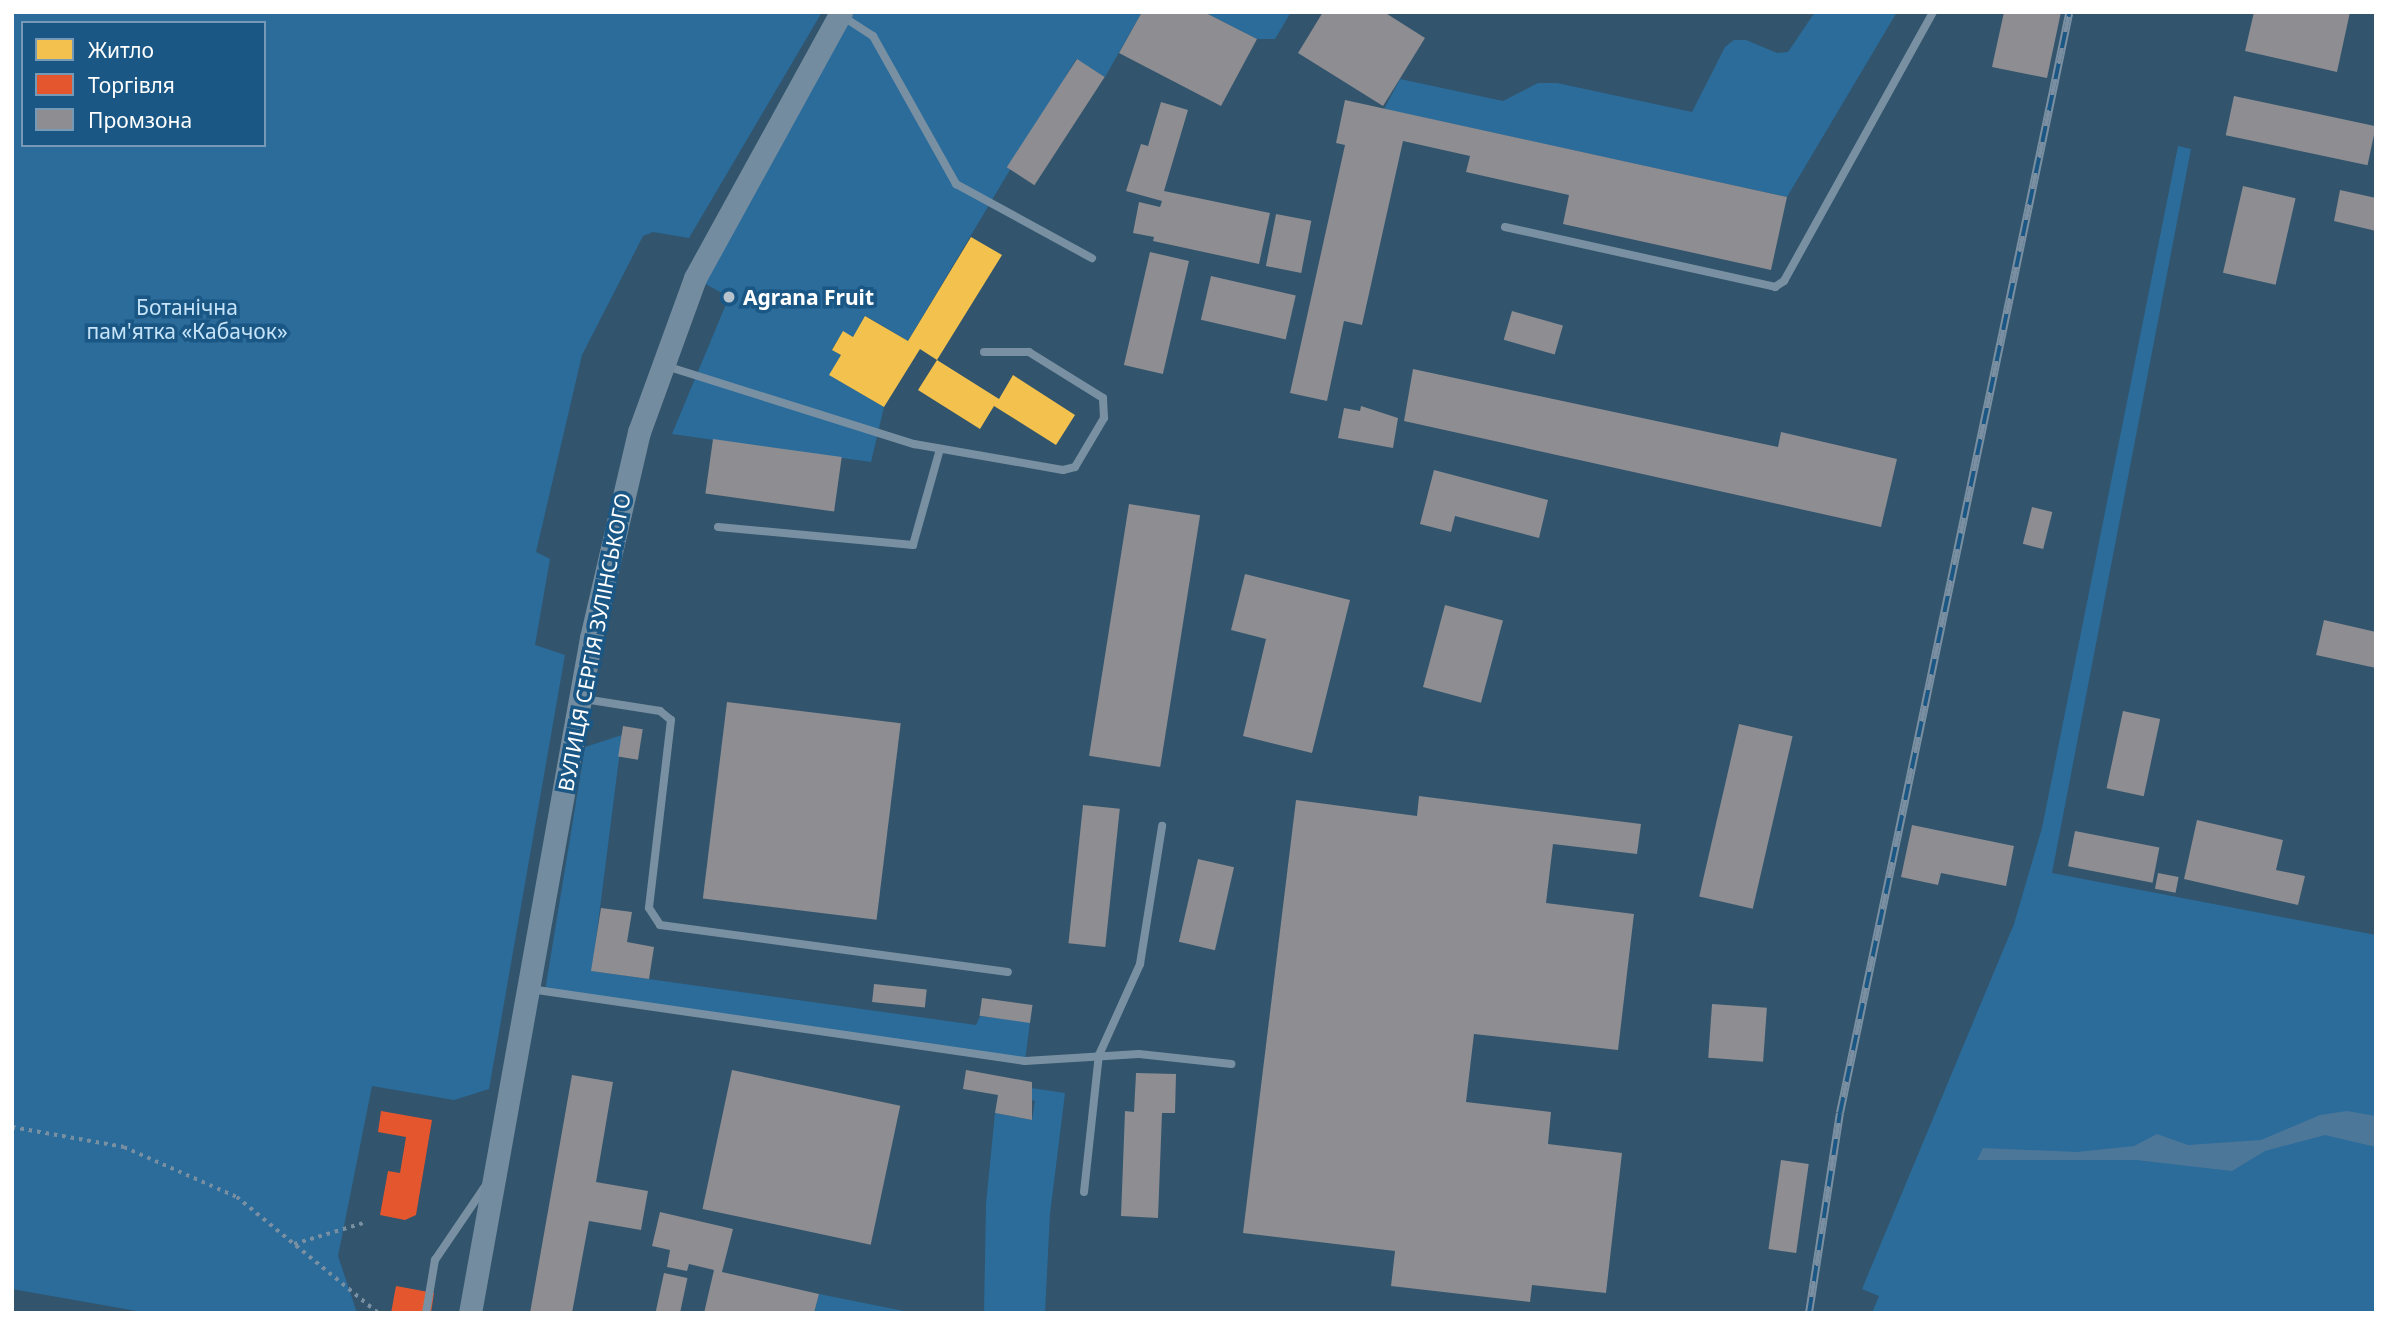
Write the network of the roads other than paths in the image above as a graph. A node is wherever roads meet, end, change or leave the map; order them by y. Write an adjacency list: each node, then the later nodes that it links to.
1 (1933, 12): 3 (lane)
2 (840, 13): 4 (lane); 6 (street, ВУЛИЦЯ СЕРГІЯ ЗУЛІНСЬКОГО)
3 (1505, 227)
4 (1093, 258)
5 (984, 352): 7 (lane)
6 (660, 364): 7 (lane); 9 (street, ВУЛИЦЯ СЕРГІЯ ЗУЛІНСЬКОГО)
7 (940, 449): 8 (lane)
8 (718, 527)
9 (581, 699): 11 (lane); 12 (street, ВУЛИЦЯ СЕРГІЯ ЗУЛІНСЬКОГО)
10 (1162, 826): 13 (lane)
11 (1008, 972)
12 (530, 989): 13 (lane); 15 (street, ВУЛИЦЯ СЕРГІЯ ЗУЛІНСЬКОГО)
13 (1099, 1055): 14 (lane); 16 (lane)
14 (1231, 1064)
15 (499, 1165): 17 (lane); 18 (street, ВУЛИЦЯ СЕРГІЯ ЗУЛІНСЬКОГО)
16 (1084, 1192)
17 (426, 1313)
18 (470, 1313)

